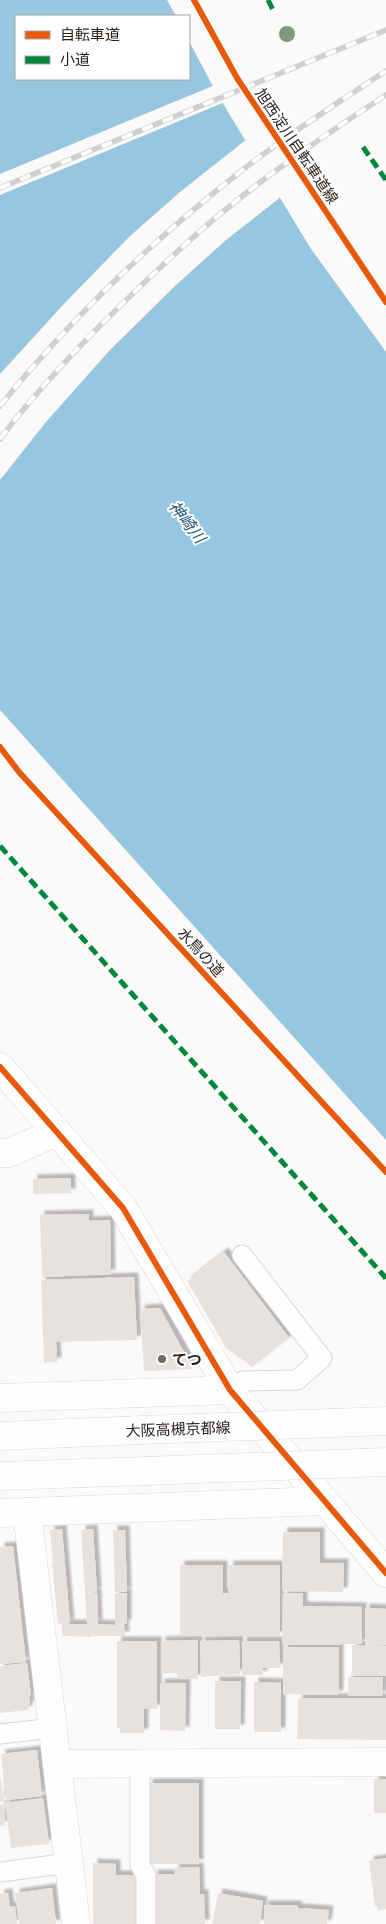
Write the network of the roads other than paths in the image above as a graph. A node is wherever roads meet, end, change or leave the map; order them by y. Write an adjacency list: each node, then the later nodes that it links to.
1 (0, 1067): 2 (street)
2 (56, 1132): 3 (street); 5 (street)
3 (0, 1153)
4 (242, 1255): 5 (lane)
5 (230, 1390): 6 (street); 11 (street)
6 (0, 1398)
7 (386, 1421): 8 (street, 大阪高槻京都線, bridge)
8 (0, 1436)
9 (386, 1462): 10 (street, bridge)
10 (0, 1476)
11 (324, 1501): 12 (street); 14 (street)
12 (28, 1512): 13 (street); 15 (street)
13 (0, 1513)
14 (386, 1573)
15 (53, 1728): 16 (lane); 19 (street)
16 (0, 1734)
17 (386, 1762): 18 (street)
18 (140, 1763): 19 (street); 23 (lane)
19 (57, 1764): 20 (street)
20 (69, 1863): 21 (lane); 22 (street)
21 (0, 1872)
22 (76, 1924)
23 (146, 1924)

